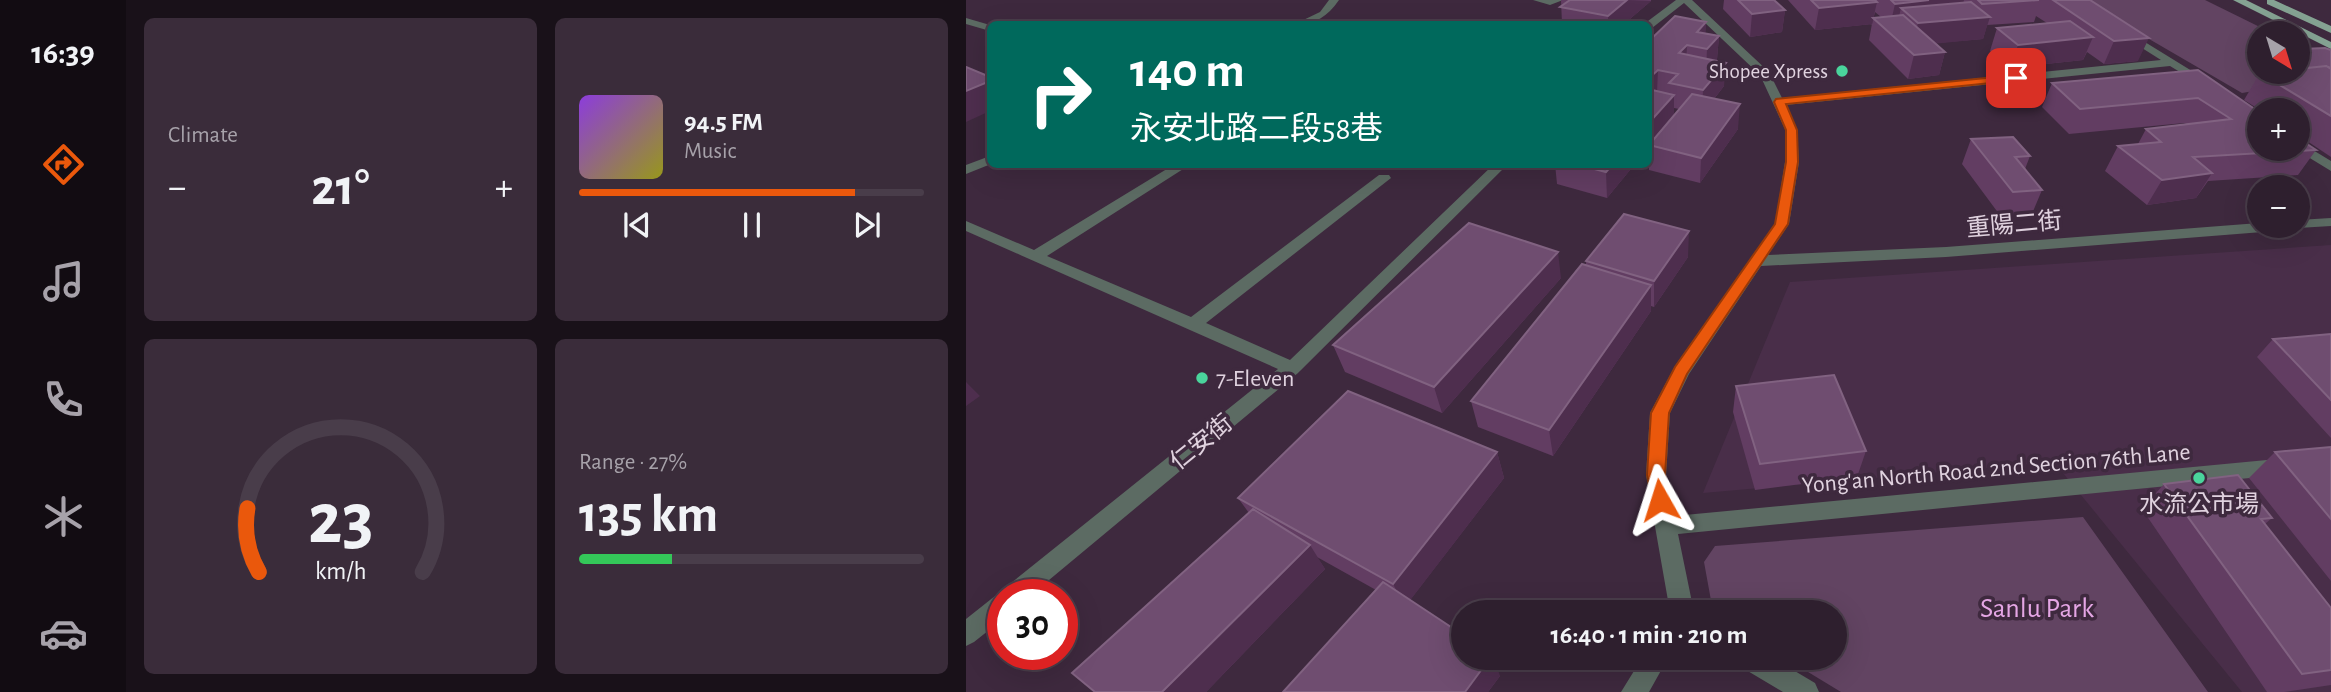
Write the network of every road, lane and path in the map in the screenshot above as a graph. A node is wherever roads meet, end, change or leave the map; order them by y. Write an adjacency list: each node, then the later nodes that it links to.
1 (1334, 0): 7 (street)
2 (1538, 0): 3 (street)
3 (1558, 0)
4 (1684, 0): 9 (street); 16 (street)
5 (2238, 0): 13 (main road)
6 (2265, 0): 12 (main road)
7 (1307, 21)
8 (966, 22): 10 (street)
9 (1652, 23)
10 (987, 27)
11 (2116, 27): 14 (street)
12 (2329, 28)
13 (2331, 46)
14 (2173, 62): 15 (street); 16 (street)
15 (2216, 90)
16 (1780, 102): 29 (street)
17 (2310, 153): 19 (street)
18 (987, 161): 22 (street)
19 (2331, 167)
20 (1179, 168): 28 (street)
21 (1498, 168): 31 (street, 仁安街)
22 (966, 170)
23 (1384, 178): 30 (street)
24 (2331, 222): 25 (street)
25 (2310, 223)
26 (966, 226): 28 (street)
27 (2247, 228): 29 (street, 重陽二街)
28 (1034, 257): 30 (street)
29 (1756, 261): 33 (street)
30 (1191, 326): 31 (street)
31 (1292, 368): 34 (street, 仁安街)
32 (2331, 462): 33 (street, Yong'an North Road 2nd Section 76th Lane)
33 (1666, 526): 35 (street)
34 (1034, 579)
35 (1680, 600)
36 (987, 617): 37 (street)
37 (966, 634)
38 (1648, 670): 40 (street)
39 (1770, 670): 41 (street)
40 (1634, 692)
41 (1806, 692)

